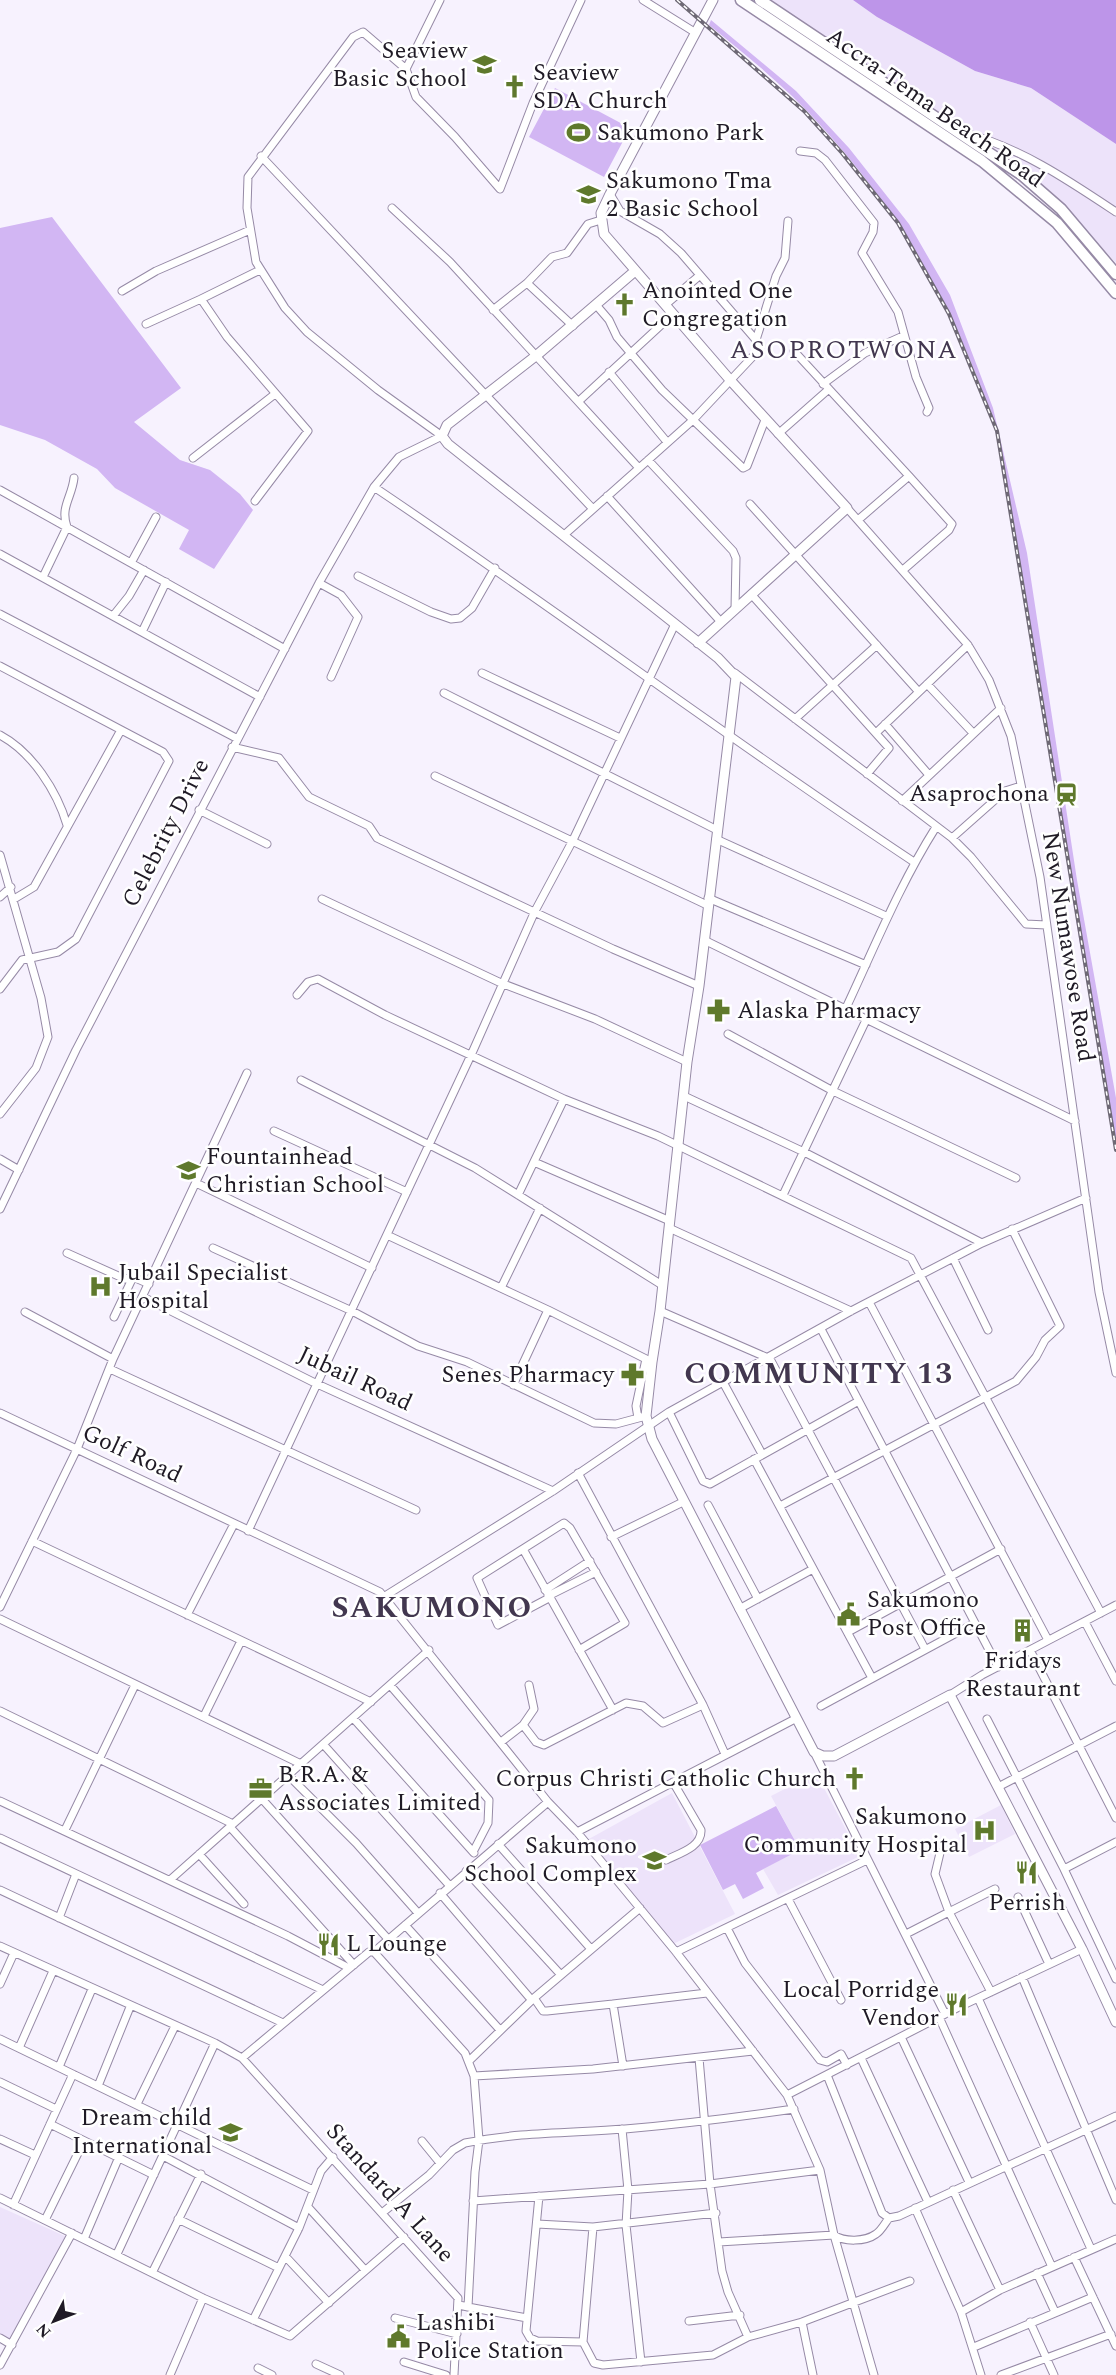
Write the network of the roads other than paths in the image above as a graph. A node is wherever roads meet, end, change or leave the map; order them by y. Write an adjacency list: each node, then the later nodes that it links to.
1 (440, 0): 8 (street)
2 (581, 0): 8 (street)
3 (643, 0): 7 (street)
4 (713, 0): 7 (street)
5 (741, 0): 24 (main road, Accra-Tema Beach Road)
6 (760, 0): 9 (main road, Accra-Tema Beach Road)
7 (696, 33): 12 (street)
8 (406, 69): 11 (street)
9 (957, 131): 14 (street); 20 (main road, Accra-Tema Beach Road)
10 (800, 151): 32 (street)
11 (261, 156): 17 (street); 42 (street)
12 (610, 194): 15 (street); 21 (street)
13 (392, 208): 28 (street)
14 (1116, 212)
15 (600, 219): 19 (street); 22 (street)
16 (788, 220): 33 (street)
17 (250, 231): 18 (street); 23 (street)
18 (260, 270): 25 (street); 48 (street)
19 (635, 271): 26 (street); 27 (street)
20 (1116, 274)
21 (699, 276): 26 (street); 33 (street)
22 (527, 283): 28 (street); 31 (street)
23 (122, 291)
24 (1116, 293)
25 (201, 299): 30 (street); 41 (street)
26 (664, 305): 29 (street)
27 (597, 306): 31 (street); 35 (street)
28 (493, 310): 36 (street)
29 (673, 314): 35 (street); 38 (street)
30 (146, 324)
31 (573, 326): 36 (street)
32 (903, 336): 39 (street); 44 (street)
33 (756, 340): 38 (street)
34 (794, 351): 39 (street)
35 (632, 354): 37 (street); 45 (street)
36 (537, 355): 42 (street); 43 (street)
37 (609, 372): 43 (street); 49 (street)
38 (731, 381): 45 (street); 46 (street)
39 (823, 384): 40 (street)
40 (829, 389): 47 (street); 53 (street)
41 (276, 394): 50 (street); 58 (street)
42 (486, 396): 48 (street); 61 (street)
43 (579, 401): 52 (street)
44 (927, 412)
45 (693, 420): 46 (street); 49 (street)
46 (765, 420): 47 (street)
47 (778, 434): 60 (street)
48 (442, 436): 55 (street, Celebrity Drive); 65 (street)
49 (668, 442): 51 (street)
50 (193, 458)
51 (648, 460): 52 (street); 77 (street)
52 (639, 468): 57 (street)
53 (909, 476): 63 (street); 71 (street)
54 (74, 478): 64 (street)
55 (374, 487): 69 (street); 75 (street, Celebrity Drive)
56 (0, 490): 64 (street)
57 (607, 496): 61 (street); 80 (street)
58 (255, 501)
59 (750, 504): 67 (street)
60 (847, 508): 63 (street, New Numawose Road); 67 (street)
61 (593, 509): 65 (street)
62 (156, 517): 68 (street)
63 (858, 520): 71 (street, New Numawose Road)
64 (67, 527): 68 (street); 73 (street)
65 (564, 535): 81 (street)
66 (0, 554): 73 (street)
67 (795, 556): 76 (street); 84 (street)
68 (131, 563): 70 (street)
69 (495, 568): 72 (street); 91 (street)
70 (144, 570): 74 (street); 79 (street)
71 (903, 570): 85 (street, New Numawose Road)
72 (358, 576)
73 (43, 578): 79 (street)
74 (166, 582): 82 (street); 86 (street)
75 (320, 584): 86 (street, Celebrity Drive); 90 (street)
76 (751, 594): 77 (street); 92 (street)
77 (735, 609): 80 (street)
78 (0, 614): 105 (street)
79 (113, 616): 82 (street)
80 (721, 622): 83 (street)
81 (675, 624): 83 (street); 91 (street)
82 (142, 632): 96 (street)
83 (698, 643): 88 (street)
84 (877, 645): 92 (street); 94 (street)
85 (968, 645): 93 (street); 97 (street, New Numawose Road)
86 (285, 649): 96 (street, Celebrity Drive)
87 (0, 666): 100 (street)
88 (733, 672): 98 (street); 102 (street)
89 (482, 673): 106 (street)
90 (331, 677)
91 (650, 679): 102 (street); 106 (street)
92 (833, 684): 98 (street); 101 (street)
93 (927, 684): 94 (street); 103 (street)
94 (918, 691): 99 (street)
95 (444, 693): 110 (street)
96 (260, 697): 105 (street, Celebrity Drive)
97 (1001, 708): 103 (street); 114 (street, New Numawose Road)
98 (795, 718): 111 (street)
99 (885, 724): 101 (street); 107 (street)
100 (121, 730): 117 (street); 134 (street)
101 (877, 732): 109 (street)
102 (729, 733): 119 (street); 124 (street)
103 (973, 733): 112 (street)
104 (0, 735): 117 (street)
105 (236, 738): 108 (street, Celebrity Drive)
106 (620, 738): 110 (street)
107 (899, 741): 109 (street); 112 (street)
108 (232, 747): 116 (street, Celebrity Drive); 130 (street)
109 (889, 748): 111 (street)
110 (604, 771): 119 (street); 121 (street)
111 (867, 774): 115 (street)
112 (929, 775): 115 (street)
113 (435, 776): 121 (street)
114 (1022, 786): 120 (street); 132 (street, New Numawose Road)
115 (902, 801): 118 (street)
116 (199, 810): 122 (street); 158 (street, Celebrity Drive)
117 (67, 825): 127 (street)
118 (936, 827): 120 (street); 124 (street)
119 (717, 834): 129 (street); 131 (street)
120 (952, 838): 132 (street)
121 (573, 840): 129 (street); 130 (street)
122 (267, 844)
123 (0, 855): 125 (street)
124 (914, 862): 131 (street)
125 (11, 887): 126 (street); 127 (street)
126 (0, 897)
127 (14, 899): 134 (street)
128 (322, 899): 136 (street)
129 (707, 902): 133 (street); 135 (street)
130 (535, 911): 136 (street); 137 (street)
131 (886, 916): 135 (street)
132 (1046, 925): 151 (street, New Numawose Road)
133 (704, 940): 137 (street); 140 (street)
134 (29, 956): 138 (street); 150 (street)
135 (866, 965): 140 (street)
136 (501, 983): 143 (street); 144 (street)
137 (699, 986): 144 (street)
138 (0, 989)
139 (297, 995): 143 (street)
140 (846, 1008): 141 (street)
141 (867, 1018): 147 (street); 151 (street)
142 (728, 1034): 147 (street)
143 (472, 1053): 149 (street); 153 (street)
144 (687, 1062): 148 (street)
145 (247, 1073): 160 (street)
146 (301, 1080): 153 (street)
147 (833, 1091): 155 (street); 159 (street)
148 (684, 1096): 154 (street); 155 (street)
149 (564, 1099): 154 (street); 157 (street)
150 (0, 1114)
151 (1075, 1121): 164 (street, New Numawose Road)
152 (274, 1131): 161 (street)
153 (428, 1143): 161 (street); 162 (street)
154 (679, 1146): 163 (street); 167 (street)
155 (804, 1152): 163 (street); 170 (street)
156 (0, 1159): 158 (street)
157 (534, 1162): 162 (street); 167 (street)
158 (19, 1170): 166 (street, Celebrity Drive)
159 (1016, 1178)
160 (196, 1184): 174 (street); 177 (street)
161 (407, 1192): 169 (street)
162 (518, 1195): 165 (street)
163 (783, 1195): 175 (street)
164 (1086, 1198): 168 (street); 194 (street, New Numawose Road)
165 (540, 1208): 178 (street); 179 (street)
166 (0, 1209)
167 (670, 1225): 178 (street); 185 (street)
168 (1012, 1229): 170 (street); 198 (street)
169 (387, 1235): 174 (street); 179 (street)
170 (982, 1243): 173 (street)
171 (213, 1248): 183 (street)
172 (67, 1253): 176 (street)
173 (953, 1258): 175 (street); 189 (street)
174 (372, 1268): 183 (street)
175 (920, 1275): 181 (street); 198 (street)
176 (133, 1277): 177 (street); 187 (street)
177 (149, 1284): 180 (street)
178 (662, 1285): 184 (street)
179 (501, 1288): 182 (street)
180 (143, 1297): 191 (street); 196 (street, Jubail Road)
181 (869, 1302): 185 (street); 203 (street)
182 (548, 1310): 192 (street); 197 (street)
183 (352, 1311): 196 (street); 197 (street)
184 (660, 1311): 190 (street); 192 (street)
185 (851, 1311): 188 (street)
186 (25, 1312): 191 (street)
187 (114, 1317)
188 (820, 1329): 190 (street); 199 (street)
189 (988, 1330)
190 (769, 1357): 195 (street); 204 (street)
191 (113, 1359): 193 (street)
192 (649, 1360): 202 (street)
193 (110, 1370): 205 (street); 206 (street)
194 (1116, 1373)
195 (723, 1382): 200 (street); 208 (street)
196 (315, 1383): 205 (street); 212 (street, Jubail Road)
197 (513, 1385): 202 (street)
198 (985, 1396): 203 (street); 234 (street)
199 (857, 1402): 204 (street); 207 (street)
200 (669, 1412): 202 (street); 209 (street)
201 (0, 1413): 206 (street, Golf Road)
202 (644, 1420): 210 (street); 213 (street)
203 (935, 1424): 207 (street); 222 (street)
204 (808, 1430): 208 (street); 211 (street)
205 (285, 1448): 216 (street); 218 (street)
206 (77, 1449): 217 (street, Golf Road); 220 (street)
207 (885, 1451): 211 (street); 226 (street)
208 (762, 1454): 209 (street)
209 (754, 1459): 215 (street)
210 (578, 1473): 212 (street); 219 (street)
211 (833, 1478): 215 (street); 230 (street)
212 (553, 1491): 228 (street)
213 (683, 1502): 219 (street); 233 (street)
214 (708, 1505): 229 (street)
215 (780, 1506): 224 (street)
216 (416, 1510)
217 (234, 1524): 218 (street, Golf Road); 235 (street)
218 (248, 1531): 228 (street, Golf Road)
219 (611, 1537): 254 (street)
220 (32, 1541): 232 (street); 235 (street)
221 (523, 1549): 223 (street); 227 (street); 227 (street)
222 (1001, 1549): 226 (street); 240 (street)
223 (590, 1562): 225 (street); 227 (street)
224 (813, 1569): 229 (street); 239 (street)
225 (596, 1572): 227 (street); 244 (street)
226 (951, 1577): 230 (street); 238 (street)
227 (547, 1595): 244 (street)
228 (385, 1596): 243 (street)
229 (758, 1599): 233 (street)
230 (901, 1604): 239 (street); 242 (street)
231 (1116, 1605): 234 (street)
232 (0, 1607)
233 (739, 1609): 260 (street)
234 (1101, 1613): 237 (street)
235 (188, 1615): 241 (street)
236 (0, 1619): 249 (street)
237 (1084, 1622): 240 (street); 248 (street)
238 (975, 1623): 242 (street); 246 (street)
239 (848, 1632): 247 (street)
240 (1048, 1640): 245 (street)
241 (241, 1641): 253 (street); 258 (street)
242 (925, 1649): 247 (street)
243 (429, 1650): 250 (street); 264 (street)
244 (579, 1650): 256 (street)
245 (1030, 1650): 246 (street); 266 (street)
246 (998, 1667): 252 (street)
247 (872, 1678): 255 (street)
248 (1116, 1681)
249 (135, 1685): 258 (street); 269 (street)
250 (390, 1685): 253 (street); 285 (street)
251 (529, 1685): 262 (street)
252 (950, 1695): 267 (street); 274 (street)
253 (371, 1702): 259 (street)
254 (703, 1705): 256 (street); 268 (street)
255 (822, 1706)
256 (613, 1710): 262 (street)
257 (0, 1711): 269 (street)
258 (204, 1716): 270 (street)
259 (353, 1718): 265 (street); 285 (street)
260 (795, 1719): 267 (street); 268 (street)
261 (987, 1719): 272 (street)
262 (523, 1725): 264 (street)
263 (1116, 1726): 266 (street)
264 (501, 1742): 277 (street)
265 (323, 1744): 270 (street); 295 (street)
266 (1079, 1745): 272 (street); 278 (street)
267 (813, 1752): 290 (street)
268 (725, 1754): 273 (street)
269 (99, 1758): 279 (street); 280 (street)
270 (301, 1764): 271 (street)
271 (288, 1775): 275 (street); 304 (street)
272 (1017, 1777): 274 (street); 291 (street)
273 (673, 1782): 281 (street); 289 (street)
274 (998, 1787): 312 (street)
275 (262, 1799): 279 (street); 309 (street)
276 (0, 1801): 280 (street)
277 (548, 1802): 281 (street); 284 (street)
278 (1116, 1818)
279 (232, 1825): 287 (street); 319 (street)
280 (64, 1830): 294 (street)
281 (578, 1832): 302 (street)
282 (0, 1838): 293 (street)
283 (1116, 1842): 291 (street)
284 (498, 1844): 288 (street); 311 (street)
285 (473, 1852): 288 (street)
286 (940, 1853): 303 (street)
287 (200, 1854): 294 (street); 301 (street)
288 (480, 1859): 292 (street)
289 (666, 1860)
290 (867, 1860): 300 (street); 308 (street)
291 (1064, 1869): 317 (street)
292 (466, 1871): 295 (street); 321 (street)
293 (76, 1874): 305 (street); 326 (street)
294 (170, 1880): 319 (street)
295 (449, 1885): 298 (street)
296 (995, 1889): 303 (street)
297 (0, 1890): 305 (street)
298 (440, 1893): 304 (street); 329 (street)
299 (1018, 1897): 318 (street)
300 (788, 1899): 307 (street); 331 (street)
301 (244, 1904)
302 (640, 1908): 311 (street); 314 (street)
303 (949, 1912): 308 (street); 327 (street)
304 (418, 1913): 306 (street)
305 (59, 1918): 336 (street)
306 (405, 1925): 309 (street); 338 (street)
307 (727, 1928): 314 (street); 348 (street)
308 (906, 1934): 334 (street)
309 (388, 1939): 313 (street)
310 (0, 1946): 315 (street, Standard A Lane)
311 (591, 1949): 321 (street)
312 (1082, 1949): 318 (street); 335 (street)
313 (374, 1952): 319 (street); 347 (street)
314 (676, 1952): 328 (street)
315 (14, 1953): 320 (street, Standard A Lane); 324 (street)
316 (1116, 1959): 317 (street)
317 (1108, 1963): 323 (street)
318 (1049, 1964): 322 (street)
319 (351, 1966): 326 (street)
320 (53, 1971): 325 (street, Standard A Lane); 342 (street)
321 (561, 1975): 329 (street)
322 (1022, 1977): 327 (street); 365 (street)
323 (1116, 1979)
324 (0, 1984)
325 (92, 1989): 333 (street, Standard A Lane); 350 (street)
326 (323, 1990): 336 (street)
327 (992, 1992): 330 (street)
328 (707, 1993): 332 (street); 343 (street)
329 (532, 1998): 332 (street); 338 (street)
330 (978, 1998): 334 (street); 370 (street)
331 (841, 2000)
332 (613, 2004): 349 (street)
333 (130, 2007): 337 (street, Standard A Lane); 355 (street)
334 (942, 2015): 339 (street); 376 (street)
335 (1116, 2022)
336 (283, 2023): 344 (street)
337 (175, 2026): 341 (street, Standard A Lane); 357 (street)
338 (500, 2030): 347 (street)
339 (901, 2037): 346 (street); 380 (street)
340 (0, 2039): 342 (street)
341 (215, 2043): 344 (street, Standard A Lane); 362 (street)
342 (19, 2048): 350 (street)
343 (753, 2051): 345 (street); 356 (street)
344 (242, 2058): 374 (street, Standard A Lane)
345 (699, 2058): 349 (street); 361 (street)
346 (861, 2058): 348 (street); 389 (street)
347 (470, 2060): 353 (street)
348 (847, 2065): 352 (street)
349 (623, 2066): 353 (street)
350 (59, 2067): 351 (street)
351 (73, 2074): 355 (street); 358 (street)
352 (827, 2075): 356 (street); 395 (street)
353 (474, 2076): 367 (street)
354 (0, 2082): 358 (street)
355 (98, 2085): 357 (street)
356 (787, 2096): 359 (street)
357 (136, 2104): 362 (street)
358 (56, 2109): 363 (street)
359 (794, 2109): 361 (street); 377 (street)
360 (1116, 2116): 365 (street)
361 (703, 2122): 364 (street); 381 (street)
362 (178, 2123): 372 (street); 382 (street)
363 (50, 2124): 368 (street); 371 (street)
364 (622, 2129): 367 (street); 383 (street)
365 (1086, 2129): 370 (street); 387 (street)
366 (0, 2139): 371 (street)
367 (479, 2140): 375 (street); 388 (street)
368 (84, 2141): 373 (street); 397 (street)
369 (422, 2142): 375 (street)
370 (1047, 2147): 376 (street); 408 (street)
371 (35, 2155): 390 (street)
372 (163, 2156): 378 (street); 379 (street)
373 (118, 2157): 379 (street); 405 (street)
374 (333, 2157): 382 (street); 393 (street, Standard A Lane)
375 (440, 2163): 393 (street)
376 (1005, 2167): 380 (street); 412 (street)
377 (820, 2170): 381 (street); 403 (street)
378 (201, 2174): 396 (street); 401 (street)
379 (154, 2175): 409 (street)
380 (969, 2182): 384 (street)
381 (710, 2184): 383 (street); 394 (street)
382 (313, 2190): 391 (street)
383 (628, 2190): 385 (street); 399 (street)
384 (953, 2190): 389 (street); 418 (street)
385 (539, 2196): 388 (street); 398 (street)
386 (0, 2199): 390 (street)
387 (1116, 2200)
388 (473, 2201): 424 (street)
389 (928, 2202): 392 (street)
390 (13, 2205): 397 (street)
391 (308, 2207): 401 (street); 415 (street)
392 (915, 2208): 395 (street); 425 (street)
393 (382, 2213): 404 (street, Standard A Lane)
394 (716, 2213): 399 (street); 407 (street)
395 (888, 2218): 403 (street)
396 (178, 2219): 413 (street); 414 (street)
397 (45, 2220): 402 (street)
398 (537, 2224): 400 (street); 429 (street)
399 (626, 2225): 400 (street); 444 (street)
400 (593, 2227): 438 (street)
401 (299, 2228): 410 (street)
402 (72, 2233): 405 (street); 439 (street)
403 (834, 2235): 407 (street); 421 (street)
404 (404, 2237): 415 (street); 423 (street, Standard A Lane)
405 (84, 2239): 409 (street)
406 (1116, 2240): 408 (street)
407 (719, 2242): 427 (street)
408 (1091, 2249): 411 (street)
409 (117, 2254): 414 (street)
410 (285, 2256): 413 (street); 422 (street)
411 (1074, 2257): 412 (street); 419 (street)
412 (1052, 2267): 416 (street)
413 (279, 2268): 430 (street)
414 (153, 2271): 420 (street)
415 (365, 2271): 422 (street)
416 (1037, 2273): 418 (street); 426 (street)
417 (910, 2281): 421 (street)
418 (1000, 2290): 425 (street)
419 (1093, 2296): 426 (street); 435 (street)
420 (203, 2298): 430 (street); 448 (street)
421 (852, 2302): 432 (street); 454 (street)
422 (329, 2303): 430 (street)
423 (459, 2305): 424 (street); 434 (street)
424 (468, 2307): 429 (street)
425 (962, 2312): 441 (street)
426 (1055, 2312): 433 (street)
427 (740, 2315): 431 (street); 436 (street)
428 (395, 2318): 434 (street)
429 (527, 2318): 438 (street)
430 (253, 2320)
431 (689, 2321)
432 (802, 2322): 436 (street); 453 (street)
433 (1030, 2322): 441 (street); 442 (street)
434 (457, 2334): 452 (street)
435 (1110, 2334): 440 (street); 442 (street)
436 (748, 2337): 444 (street)
437 (0, 2338): 439 (street)
438 (583, 2342): 444 (street)
439 (12, 2345): 446 (street)
440 (1116, 2346)
441 (974, 2348): 455 (street)
442 (1044, 2358): 456 (street); 457 (street)
443 (404, 2362): 451 (street)
444 (641, 2362)
445 (316, 2364): 450 (street)
446 (0, 2365)
447 (258, 2368): 449 (street)
448 (170, 2375)
449 (272, 2375)
450 (340, 2375)
451 (446, 2375)
452 (454, 2375)
453 (813, 2375)
454 (874, 2375)
455 (981, 2375)
456 (1001, 2375)
457 (1054, 2375)

